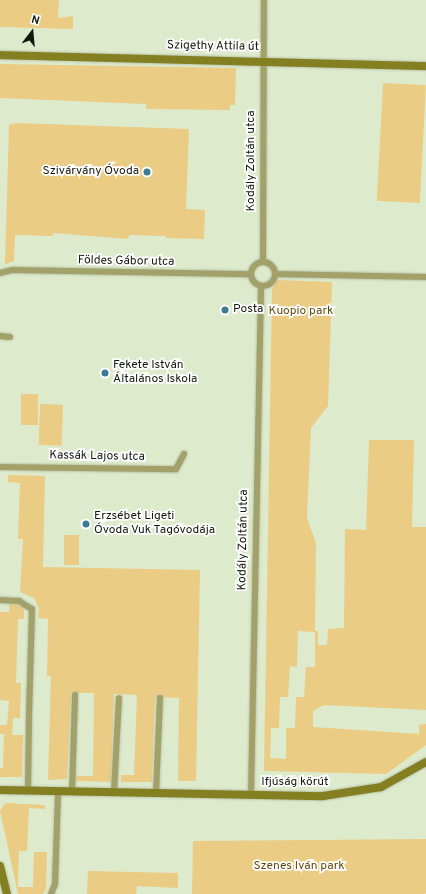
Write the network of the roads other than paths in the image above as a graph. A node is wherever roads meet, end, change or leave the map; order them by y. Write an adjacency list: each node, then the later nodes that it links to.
1 (266, 1): 3 (street, Kodály Zoltán utca)
2 (0, 55): 3 (street, Szigethy Attila út)
3 (264, 60): 4 (street, Szigethy Attila út); 5 (street, Kodály Zoltán utca)
4 (426, 66)
5 (263, 262): 7 (street); 8 (street)
6 (0, 273): 7 (street, Földes Gábor utca)
7 (251, 274): 10 (street)
8 (275, 274): 9 (street); 10 (street)
9 (426, 277)
10 (261, 286): 26 (street, Kodály Zoltán utca)
11 (0, 336): 12 (street)
12 (10, 336)
13 (184, 454): 14 (street, Kassák Lajos utca)
14 (0, 466)
15 (0, 600): 21 (street)
16 (74, 695): 23 (street)
17 (119, 698): 24 (street)
18 (160, 698): 25 (street)
19 (426, 762): 26 (street, Ifjúság körút)
20 (0, 790): 21 (street, Ifjúság körút)
21 (28, 790): 22 (street, Ifjúság körút)
22 (58, 792): 23 (street, Ifjúság körút); 29 (street)
23 (72, 792): 24 (street, Ifjúság körút)
24 (114, 792): 25 (street, Ifjúság körút)
25 (156, 793): 26 (street, Ifjúság körút)
26 (251, 795)
27 (0, 866): 28 (street)
28 (7, 894)
29 (51, 894)

